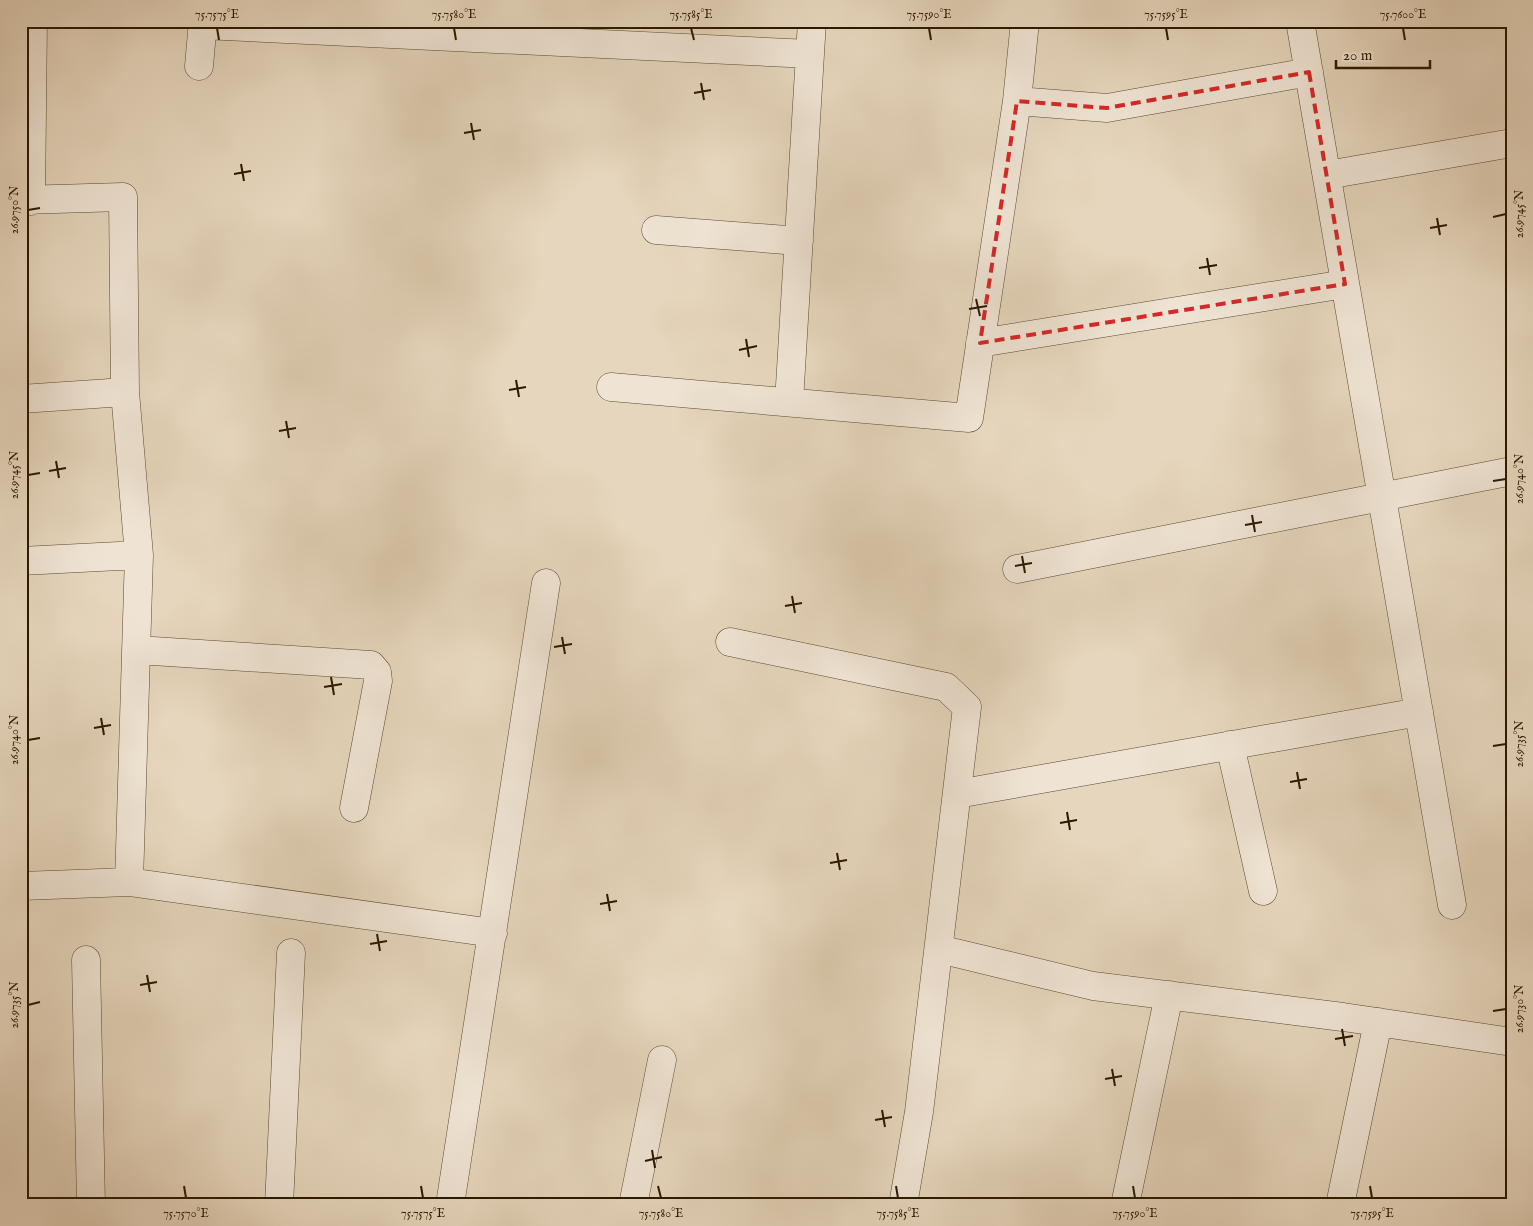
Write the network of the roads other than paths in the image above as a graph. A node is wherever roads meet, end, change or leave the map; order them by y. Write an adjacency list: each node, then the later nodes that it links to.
1 (33, 21): 12 (street)
2 (812, 21): 6 (street)
3 (1025, 21): 9 (street)
4 (1300, 21): 8 (street)
5 (203, 23): 6 (street); 7 (street)
6 (810, 54): 14 (street)
7 (199, 66)
8 (1309, 72): 9 (street); 11 (street)
9 (1017, 101): 16 (street)
10 (1512, 143): 11 (street)
11 (1327, 176): 15 (street)
12 (26, 200): 18 (street)
13 (656, 230): 14 (street)
14 (799, 240): 20 (street)
15 (1345, 284): 16 (street); 22 (street)
16 (980, 343): 20 (street)
17 (612, 387): 20 (street)
18 (125, 392): 19 (street); 23 (street)
19 (21, 398)
20 (789, 402)
21 (1512, 471): 22 (street)
22 (1382, 496): 25 (street); 29 (street)
23 (139, 555): 24 (street); 28 (street)
24 (21, 561)
25 (1016, 569)
26 (546, 583): 37 (street)
27 (730, 642): 31 (street)
28 (137, 650): 32 (street); 33 (street)
29 (1418, 712): 30 (street); 36 (street)
30 (1230, 746): 31 (street); 35 (street)
31 (957, 794): 38 (street)
32 (354, 808)
33 (129, 882): 34 (street); 37 (street)
34 (21, 886)
35 (1263, 890)
36 (1452, 906)
37 (493, 932): 47 (street)
38 (939, 949): 41 (street); 49 (street)
39 (291, 953): 46 (street)
40 (86, 960): 45 (street)
41 (1168, 995): 42 (street); 50 (street)
42 (1378, 1022): 43 (street); 51 (street)
43 (1512, 1042)
44 (662, 1060): 48 (street)
45 (91, 1205)
46 (279, 1205)
47 (450, 1205)
48 (633, 1205)
49 (903, 1205)
50 (1126, 1205)
51 (1340, 1205)

